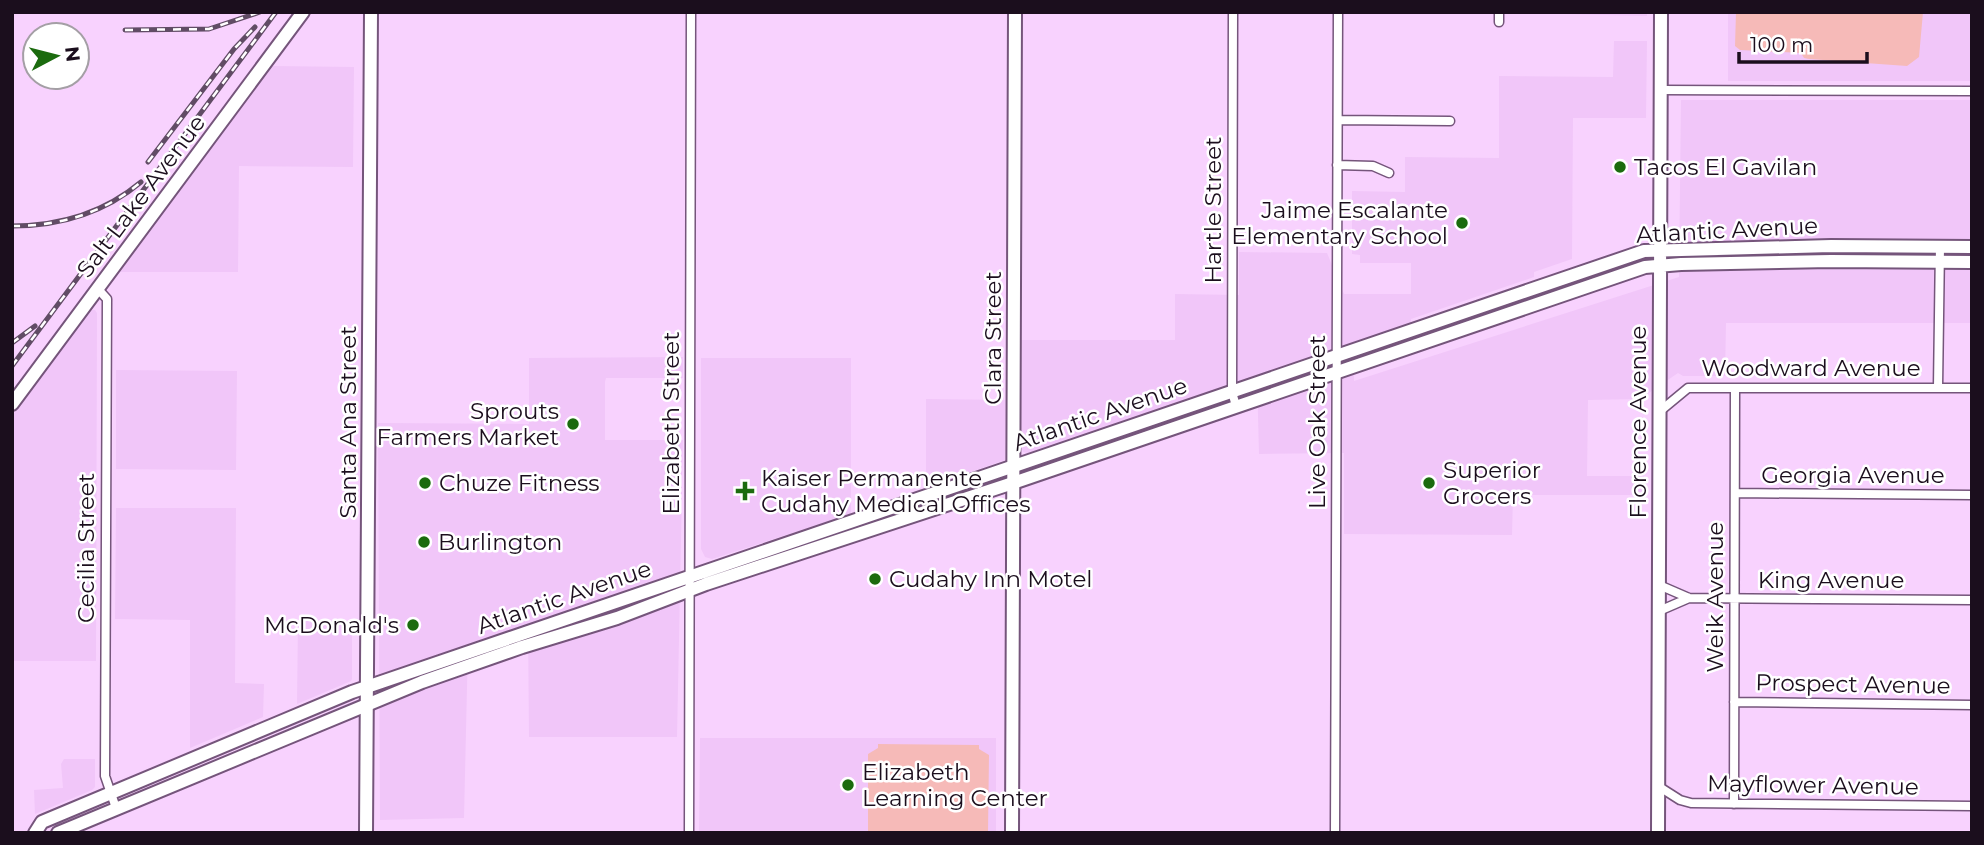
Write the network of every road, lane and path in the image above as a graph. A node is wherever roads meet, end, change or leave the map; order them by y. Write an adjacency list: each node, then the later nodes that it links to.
1 (303, 12): 20 (main road, Salt Lake Avenue)
2 (371, 12): 41 (main road, Santa Ana Street)
3 (691, 12): 34 (street, Elizabeth Street)
4 (1015, 12): 30 (main road, Clara Street)
5 (1233, 12): 26 (street, Hartle Street)
6 (1338, 12): 10 (street, Live Oak Street)
7 (1661, 12): 8 (main road, Florence Avenue)
8 (1661, 90): 9 (street); 16 (main road, Florence Avenue)
9 (1972, 91)
10 (1338, 120): 11 (street); 12 (street, Live Oak Street)
11 (1450, 121)
12 (1337, 165): 13 (street); 21 (street, Live Oak Street)
13 (1389, 173)
14 (1940, 246): 15 (main road, Atlantic Avenue); 16 (main road, Atlantic Avenue); 17 (street)
15 (1972, 247)
16 (1660, 250): 19 (main road, Florence Avenue); 21 (main road, Atlantic Avenue)
17 (1940, 262): 18 (main road, Atlantic Avenue); 19 (main road, Atlantic Avenue); 23 (street)
18 (1972, 262)
19 (1660, 265): 22 (main road, Atlantic Avenue); 29 (main road, Florence Avenue)
20 (98, 289): 27 (main road, Salt Lake Avenue); 46 (street, Cecilia Street)
21 (1336, 356): 22 (street, Live Oak Street); 26 (main road, Atlantic Avenue)
22 (1337, 372): 28 (main road, Atlantic Avenue); 55 (street, Live Oak Street)
23 (1938, 387): 24 (street, Woodward Avenue); 25 (street, Woodward Avenue)
24 (1972, 388)
25 (1735, 389): 29 (street, Woodward Avenue); 32 (street, Weik Avenue)
26 (1231, 392): 28 (street, Hartle Street); 30 (main road, Atlantic Avenue)
27 (12, 404)
28 (1236, 406): 31 (main road, Atlantic Avenue)
29 (1659, 412): 35 (main road, Florence Avenue)
30 (1013, 466): 31 (main road, Clara Street); 34 (main road, Atlantic Avenue)
31 (1013, 483): 36 (main road, Atlantic Avenue); 54 (main road, Clara Street)
32 (1735, 493): 33 (street, Georgia Avenue); 38 (street, Weik Avenue)
33 (1972, 495)
34 (691, 576): 36 (street, Elizabeth Street); 41 (main road, Atlantic Avenue)
35 (1659, 584): 37 (street, King Avenue); 40 (main road, Florence Avenue)
36 (690, 591): 43 (main road, Atlantic Avenue); 53 (street, Elizabeth Street)
37 (1689, 598): 38 (street, King Avenue); 40 (street, King Avenue)
38 (1735, 599): 39 (street, King Avenue); 42 (street, Weik Avenue)
39 (1972, 600)
40 (1659, 611): 45 (main road, Florence Avenue)
41 (367, 687): 43 (main road, Santa Ana Street); 46 (main road, Atlantic Avenue)
42 (1734, 702): 44 (street, Prospect Avenue); 47 (street, Weik Avenue)
43 (367, 703): 49 (main road, Atlantic Avenue); 52 (main road, Santa Ana Street)
44 (1972, 705)
45 (1658, 786): 47 (street, Mayflower Avenue); 56 (main road, Florence Avenue)
46 (110, 793): 49 (street, Cecilia Street); 50 (main road, Atlantic Avenue)
47 (1734, 804): 48 (street, Mayflower Avenue)
48 (1972, 806)
49 (116, 808): 51 (main road, Atlantic Avenue)
50 (35, 833)
51 (58, 833)
52 (366, 833)
53 (689, 833)
54 (1012, 833)
55 (1335, 833)
56 (1658, 833)

